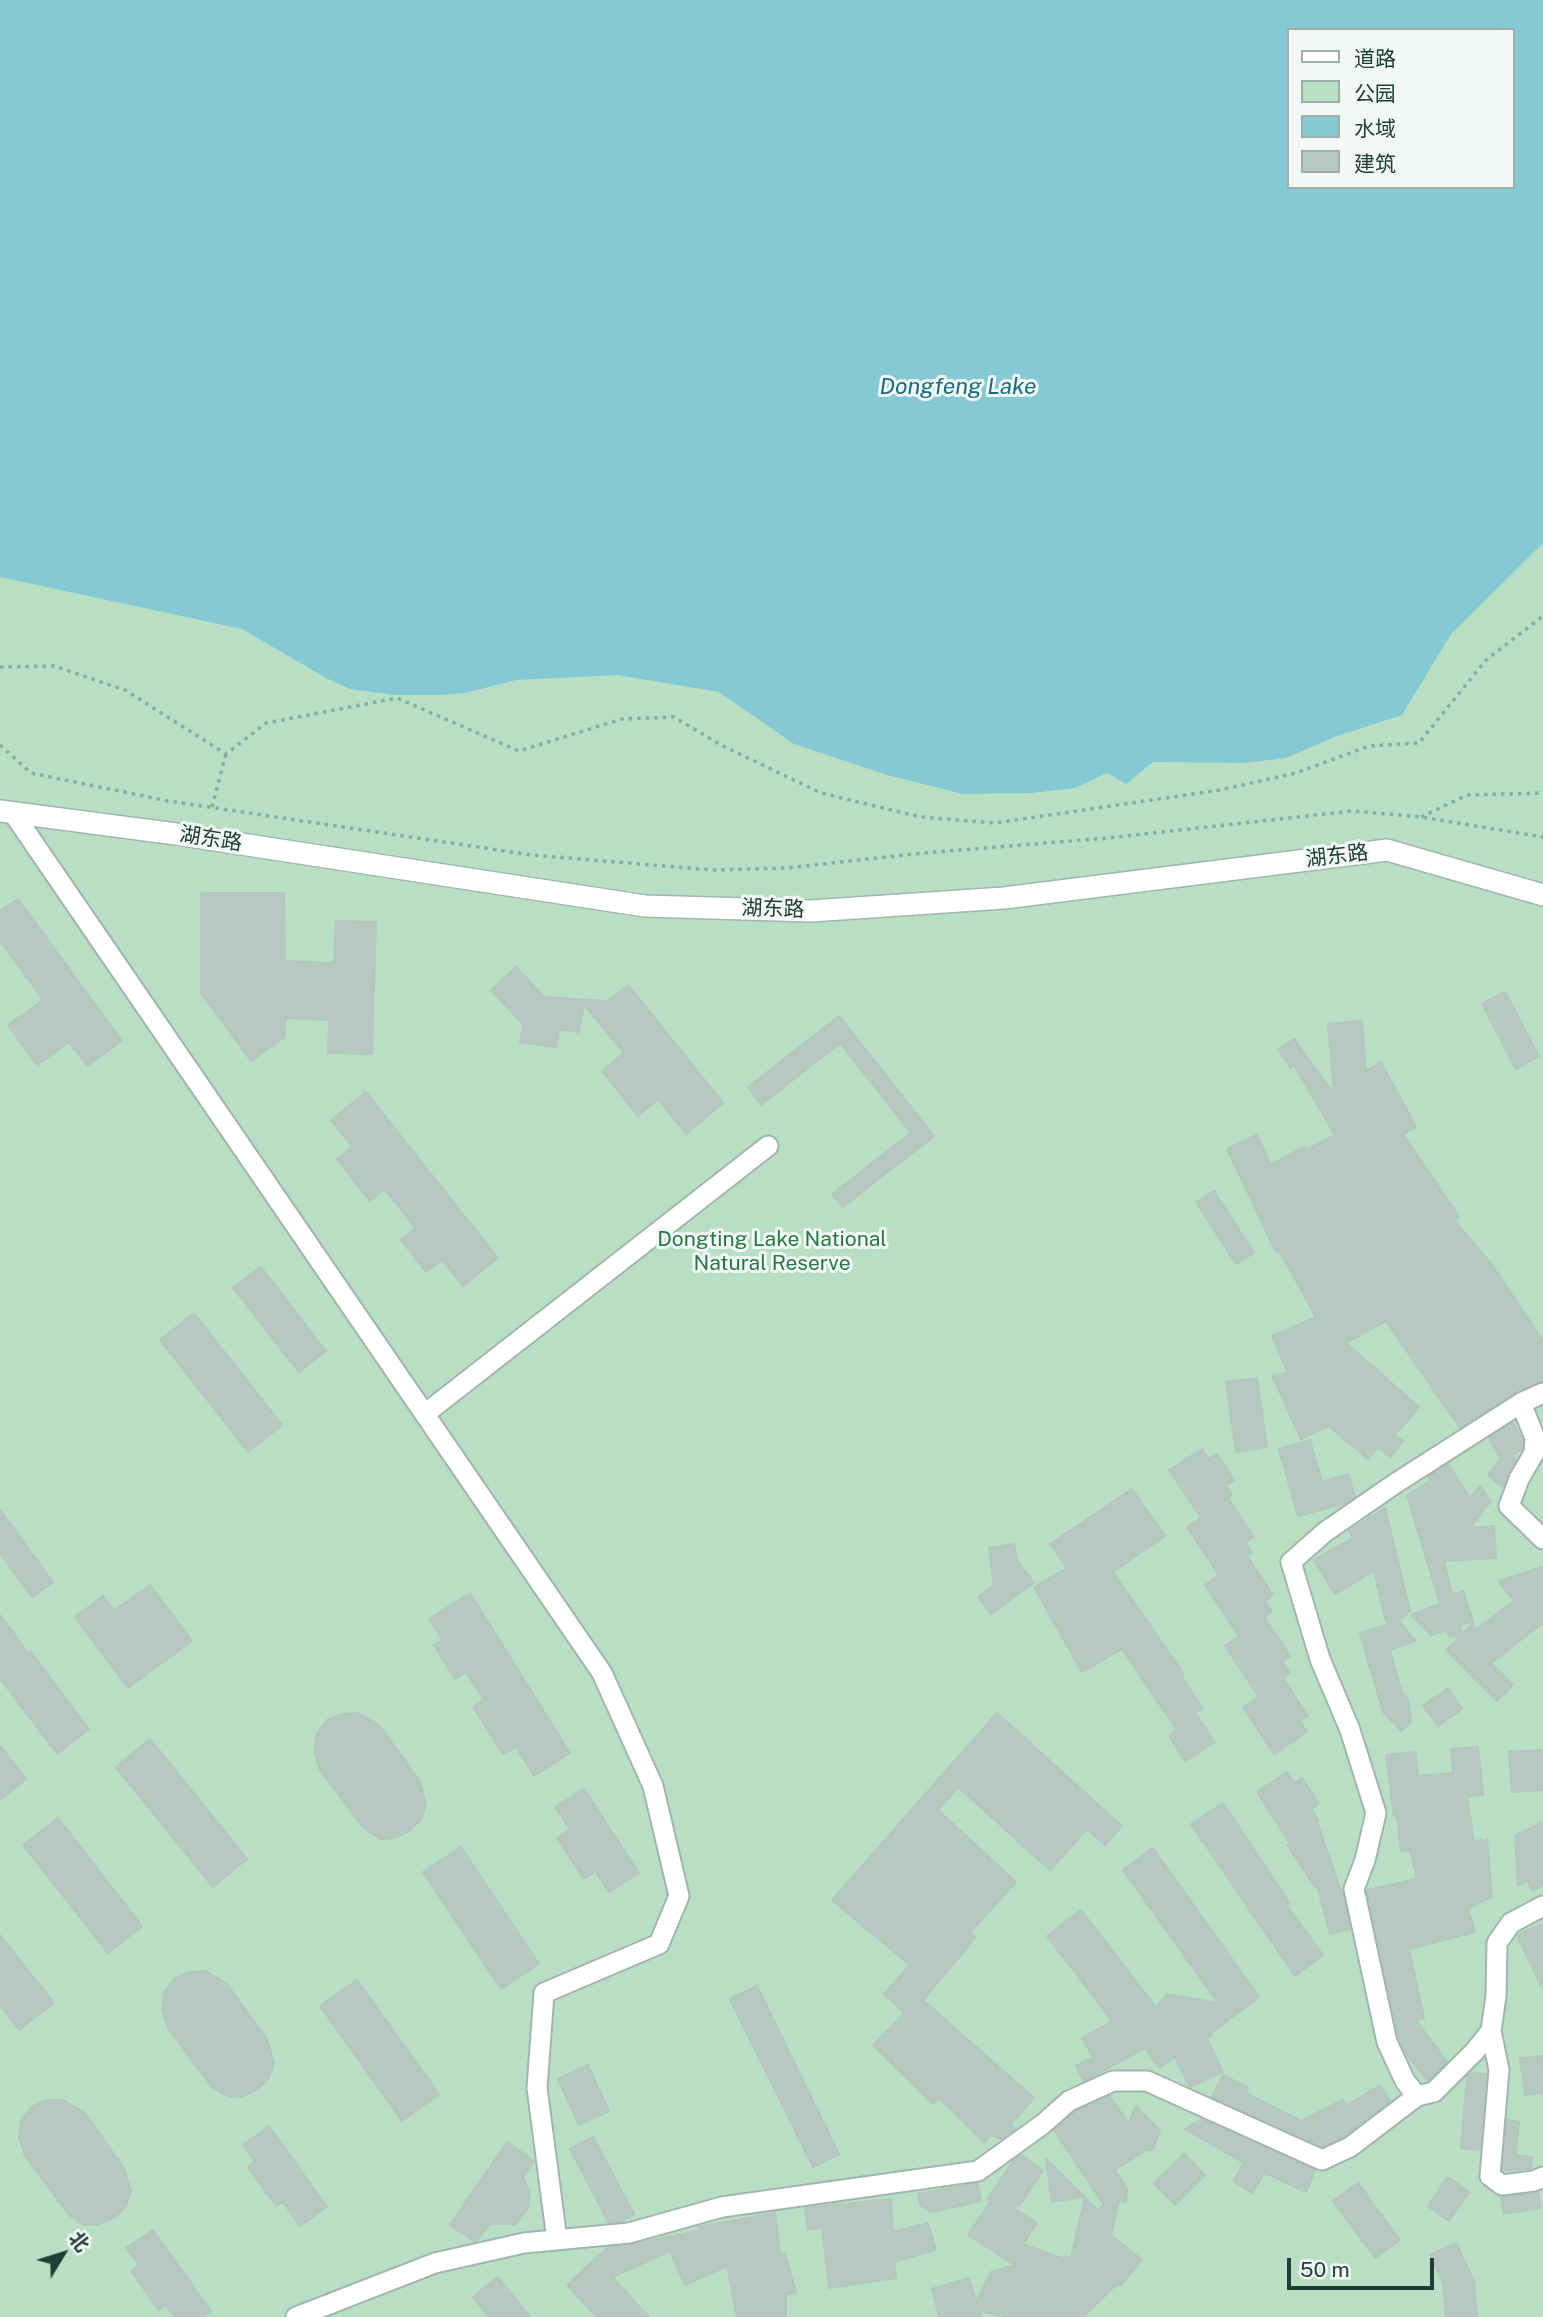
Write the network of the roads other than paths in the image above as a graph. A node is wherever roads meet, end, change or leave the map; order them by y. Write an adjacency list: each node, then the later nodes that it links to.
1 (6, 812): 2 (street, 湖东路); 6 (street)
2 (1543, 895)
3 (768, 1146): 6 (street)
4 (1543, 1393): 5 (street)
5 (1521, 1403): 7 (street); 10 (street)
6 (426, 1413): 12 (street)
7 (1543, 1539)
8 (1543, 1906): 9 (street)
9 (1491, 2031): 10 (street); 11 (street)
10 (1417, 2096): 12 (street)
11 (1543, 2177)
12 (557, 2240): 13 (street)
13 (296, 2317)

